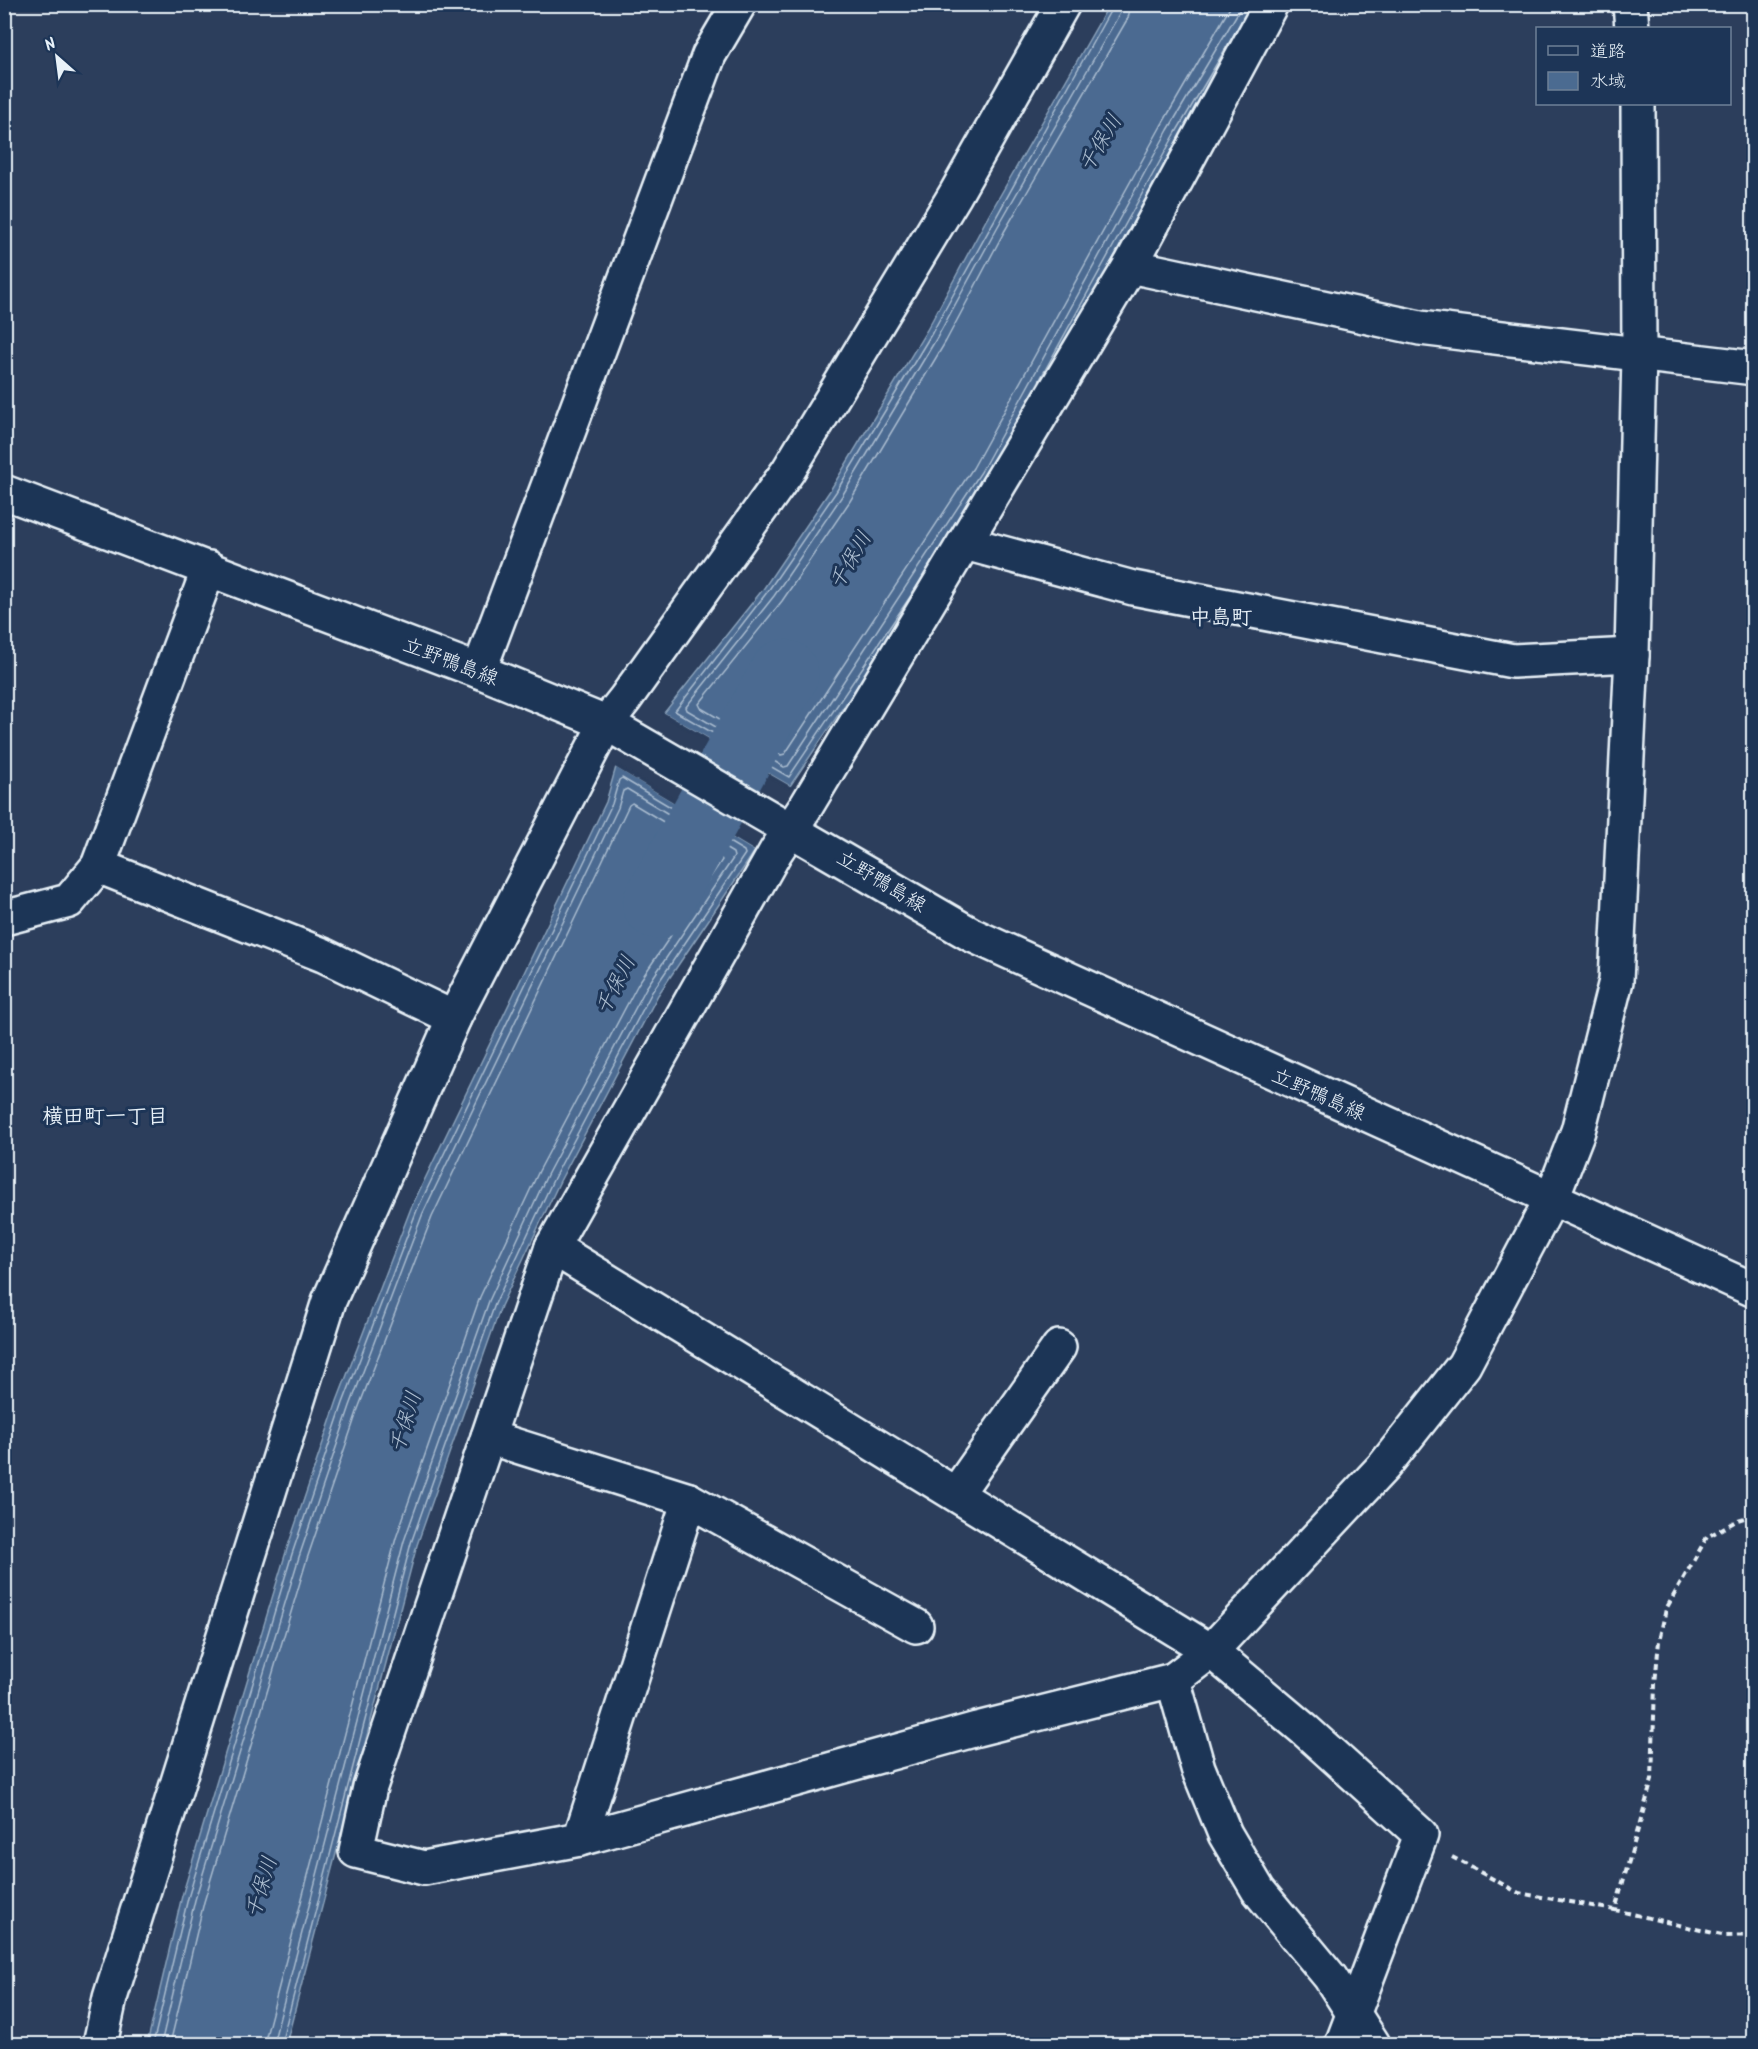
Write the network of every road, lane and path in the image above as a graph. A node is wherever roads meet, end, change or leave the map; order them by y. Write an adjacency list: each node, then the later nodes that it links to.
1 (739, 4): 14 (street)
2 (1063, 4): 15 (street)
3 (1271, 4): 7 (street)
4 (1630, 4): 5 (street)
5 (1632, 27)
6 (1638, 105): 8 (street)
7 (1130, 266): 8 (street); 11 (street)
8 (1639, 355): 9 (street); 13 (street)
9 (1754, 368)
10 (4, 492): 12 (street, 立野鴨島線)
11 (965, 543): 13 (street); 16 (street)
12 (209, 568): 14 (street, 立野鴨島線); 17 (street)
13 (1632, 655): 20 (street)
14 (479, 671): 15 (street, 立野鴨島線)
15 (613, 728): 16 (street, 立野鴨島線); 19 (street)
16 (784, 824): 20 (street, 立野鴨島線); 21 (street)
17 (98, 866): 18 (street); 19 (street)
18 (4, 918)
19 (454, 1018): 36 (street)
20 (1551, 1200): 22 (street, 立野鴨島線); 29 (street)
21 (552, 1247): 24 (street); 25 (street)
22 (1754, 1290)
23 (1059, 1347): 25 (street)
24 (488, 1437): 26 (street); 32 (street)
25 (956, 1494): 29 (street)
26 (690, 1500): 28 (street); 32 (street)
27 (1754, 1515): 33 (path)
28 (916, 1626)
29 (1211, 1650): 30 (street); 31 (street)
30 (1173, 1680): 32 (street); 35 (street)
31 (1421, 1835): 33 (path); 35 (street)
32 (580, 1839)
33 (1615, 1910): 34 (path)
34 (1754, 1935)
35 (1353, 2014): 37 (street); 38 (street)
36 (100, 2044)
37 (1342, 2044)
38 (1373, 2044)

